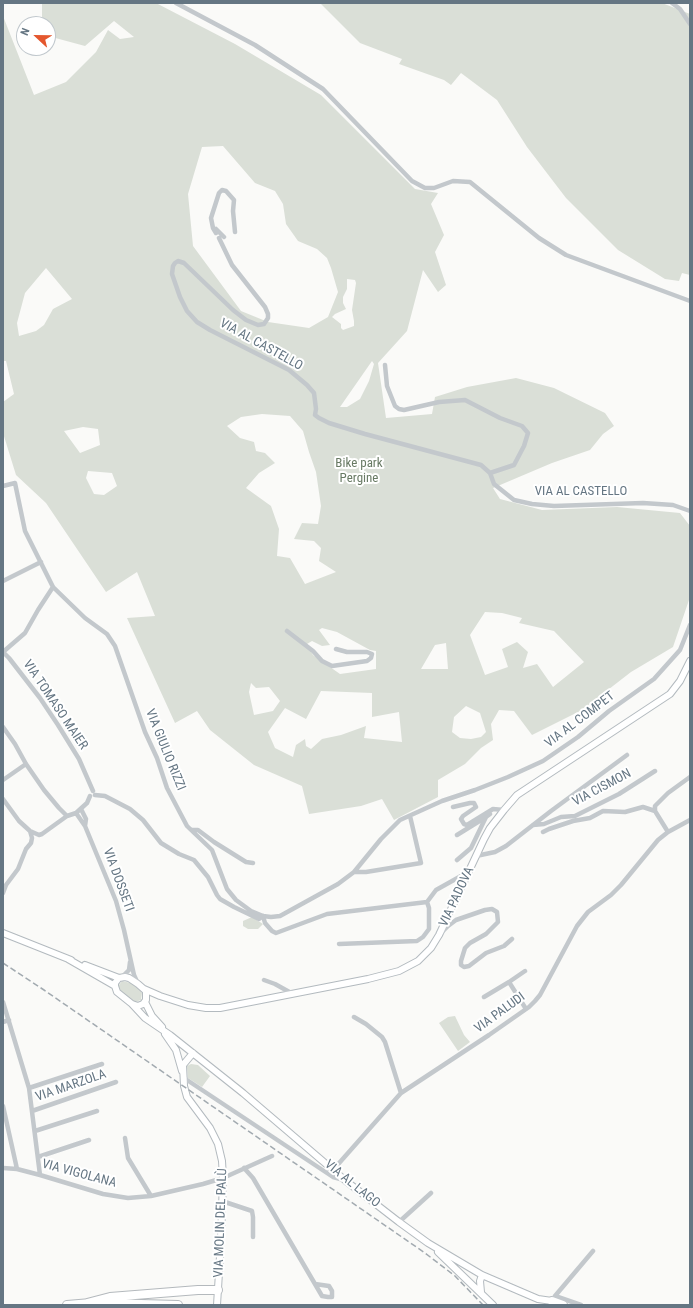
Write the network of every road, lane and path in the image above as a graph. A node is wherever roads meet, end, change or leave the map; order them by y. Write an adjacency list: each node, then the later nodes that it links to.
1 (176, 3): 7 (street)
2 (672, 3): 3 (street)
3 (690, 24)
4 (212, 224): 5 (street); 6 (street); 9 (street, VIA AL CASTELLO)
5 (235, 232)
6 (216, 233)
7 (690, 301)
8 (385, 365): 9 (street)
9 (490, 473): 11 (street, VIA AL CASTELLO)
10 (3, 486): 12 (street, VIA GIULIO RIZZI)
11 (690, 511)
12 (41, 562): 13 (street); 14 (street, VIA GIULIO RIZZI)
13 (3, 581)
14 (54, 587): 18 (street); 40 (street, VIA GIULIO RIZZI)
15 (690, 625): 35 (street, VIA AL COMPET)
16 (287, 631): 17 (street)
17 (336, 649)
18 (3, 654): 26 (street, VIA TOMASO MAIER)
19 (690, 661): 31 (main road, VIA PADOVA)
20 (3, 728): 22 (street)
21 (626, 756): 38 (street, VIA CISMON)
22 (26, 764): 25 (street); 34 (street)
23 (655, 771): 38 (street, VIA CISMON)
24 (690, 777): 32 (street)
25 (3, 780)
26 (93, 794): 29 (street); 52 (street)
27 (3, 799): 41 (street)
28 (453, 807): 30 (street)
29 (81, 809): 33 (street); 39 (street)
30 (493, 809): 31 (street); 36 (street)
31 (504, 810): 45 (main road, VIA PADOVA)
32 (655, 811): 42 (street); 43 (street)
33 (76, 813): 34 (street); 39 (street, VIA DOSSETI)
34 (68, 816): 41 (street)
35 (410, 816): 48 (street, VIA AL COMPET); 48 (street)
36 (486, 817): 44 (street); 46 (street)
37 (690, 820): 43 (street, VIA PALUDI)
38 (533, 825): 45 (street, VIA CISMON)
39 (85, 826): 58 (street, VIA DOSSETI)
40 (192, 830): 47 (street); 52 (street, VIA GIULIO RIZZI)
41 (30, 831): 50 (street)
42 (543, 832)
43 (668, 832): 72 (street, VIA PALUDI)
44 (457, 835)
45 (476, 856): 49 (main road, VIA PADOVA)
46 (457, 860)
47 (253, 863)
48 (354, 872): 52 (street, VIA AL COMPET)
49 (466, 876): 51 (street); 54 (main road, VIA PADOVA)
50 (3, 893)
51 (427, 902): 52 (street); 56 (street)
52 (263, 916)
53 (3, 933): 57 (main road)
54 (439, 935): 55 (street); 66 (main road, VIA PADOVA)
55 (512, 939)
56 (340, 944)
57 (68, 959): 60 (main road, VIA PADOVA); 64 (main road)
58 (131, 959): 60 (street); 63 (street, VIA DOSSETI)
59 (525, 971): 62 (street)
60 (120, 978): 63 (main road, VIA PADOVA); 64 (main road)
61 (264, 980): 66 (street)
62 (509, 982): 68 (street); 72 (street)
63 (138, 984): 65 (main road, VIA PADOVA)
64 (115, 986): 71 (main road)
65 (144, 989): 67 (main road, VIA PADOVA); 69 (main road)
66 (293, 994): 67 (main road, VIA PADOVA)
67 (160, 996): 69 (main road, VIA PADOVA)
68 (484, 997)
69 (146, 1000): 71 (main road, VIA PADOVA); 77 (main road)
70 (3, 1002): 74 (street, VIA MARZOLA)
71 (132, 1004): 76 (main road)
72 (526, 1009): 84 (street, VIA PALUDI)
73 (354, 1017): 84 (street)
74 (9, 1020): 75 (street); 83 (street, VIA MARZOLA)
75 (3, 1022)
76 (159, 1028): 77 (main road); 79 (main road)
77 (170, 1035): 78 (main road, VIA AL LAGO)
78 (191, 1052): 79 (main road); 81 (main road); 96 (main road, VIA AL LAGO)
79 (179, 1061): 81 (main road)
80 (102, 1064): 83 (street, VIA MARZOLA)
81 (184, 1078): 98 (main road, VIA MOLIN DEL PALÙ); 99 (street)
82 (116, 1082): 86 (street, VIA MARZOLA)
83 (29, 1088): 86 (street, VIA MARZOLA)
84 (401, 1093): 96 (street, VIA PALUDI)
85 (3, 1106): 95 (street)
86 (32, 1111): 88 (street, VIA MARZOLA)
87 (97, 1111): 88 (street)
88 (35, 1131): 92 (street, VIA MARZOLA)
89 (125, 1138): 101 (street)
90 (89, 1140): 92 (street)
91 (272, 1156): 94 (street, VIA VIGOLANA)
92 (38, 1157): 97 (street, VIA MARZOLA)
93 (3, 1168): 95 (street, VIA VIGOLANA)
94 (244, 1168): 98 (street, VIA VIGOLANA); 109 (street)
95 (17, 1169): 97 (street, VIA VIGOLANA)
96 (333, 1170): 99 (main road, VIA AL LAGO)
97 (40, 1175): 101 (street, VIA VIGOLANA)
98 (223, 1178): 101 (street, VIA VIGOLANA); 102 (main road, VIA MOLIN DEL PALÙ)
99 (346, 1180): 103 (main road, VIA AL LAGO)
100 (431, 1193): 103 (street)
101 (152, 1196)
102 (222, 1201): 104 (street); 111 (main road, VIA MOLIN DEL PALÙ)
103 (399, 1222): 105 (main road, VIA AL LAGO)
104 (252, 1237)
105 (428, 1243): 107 (main road, VIA AL LAGO); 110 (main road)
106 (593, 1251): 113 (street)
107 (472, 1270): 108 (main road, VIA AL LAGO); 110 (main road)
108 (482, 1275): 112 (main road); 113 (main road, VIA AL LAGO)
109 (315, 1284)
110 (475, 1286): 112 (main road)
111 (218, 1290): 114 (highway); 117 (main road, VIA MOLIN DEL PALÙ)
112 (481, 1292): 118 (main road)
113 (553, 1299): 119 (highway); 120 (street)
114 (87, 1303): 115 (highway); 116 (highway)
115 (68, 1305)
116 (178, 1305)
117 (217, 1305)
118 (493, 1305)
119 (563, 1305)
120 (581, 1305)

